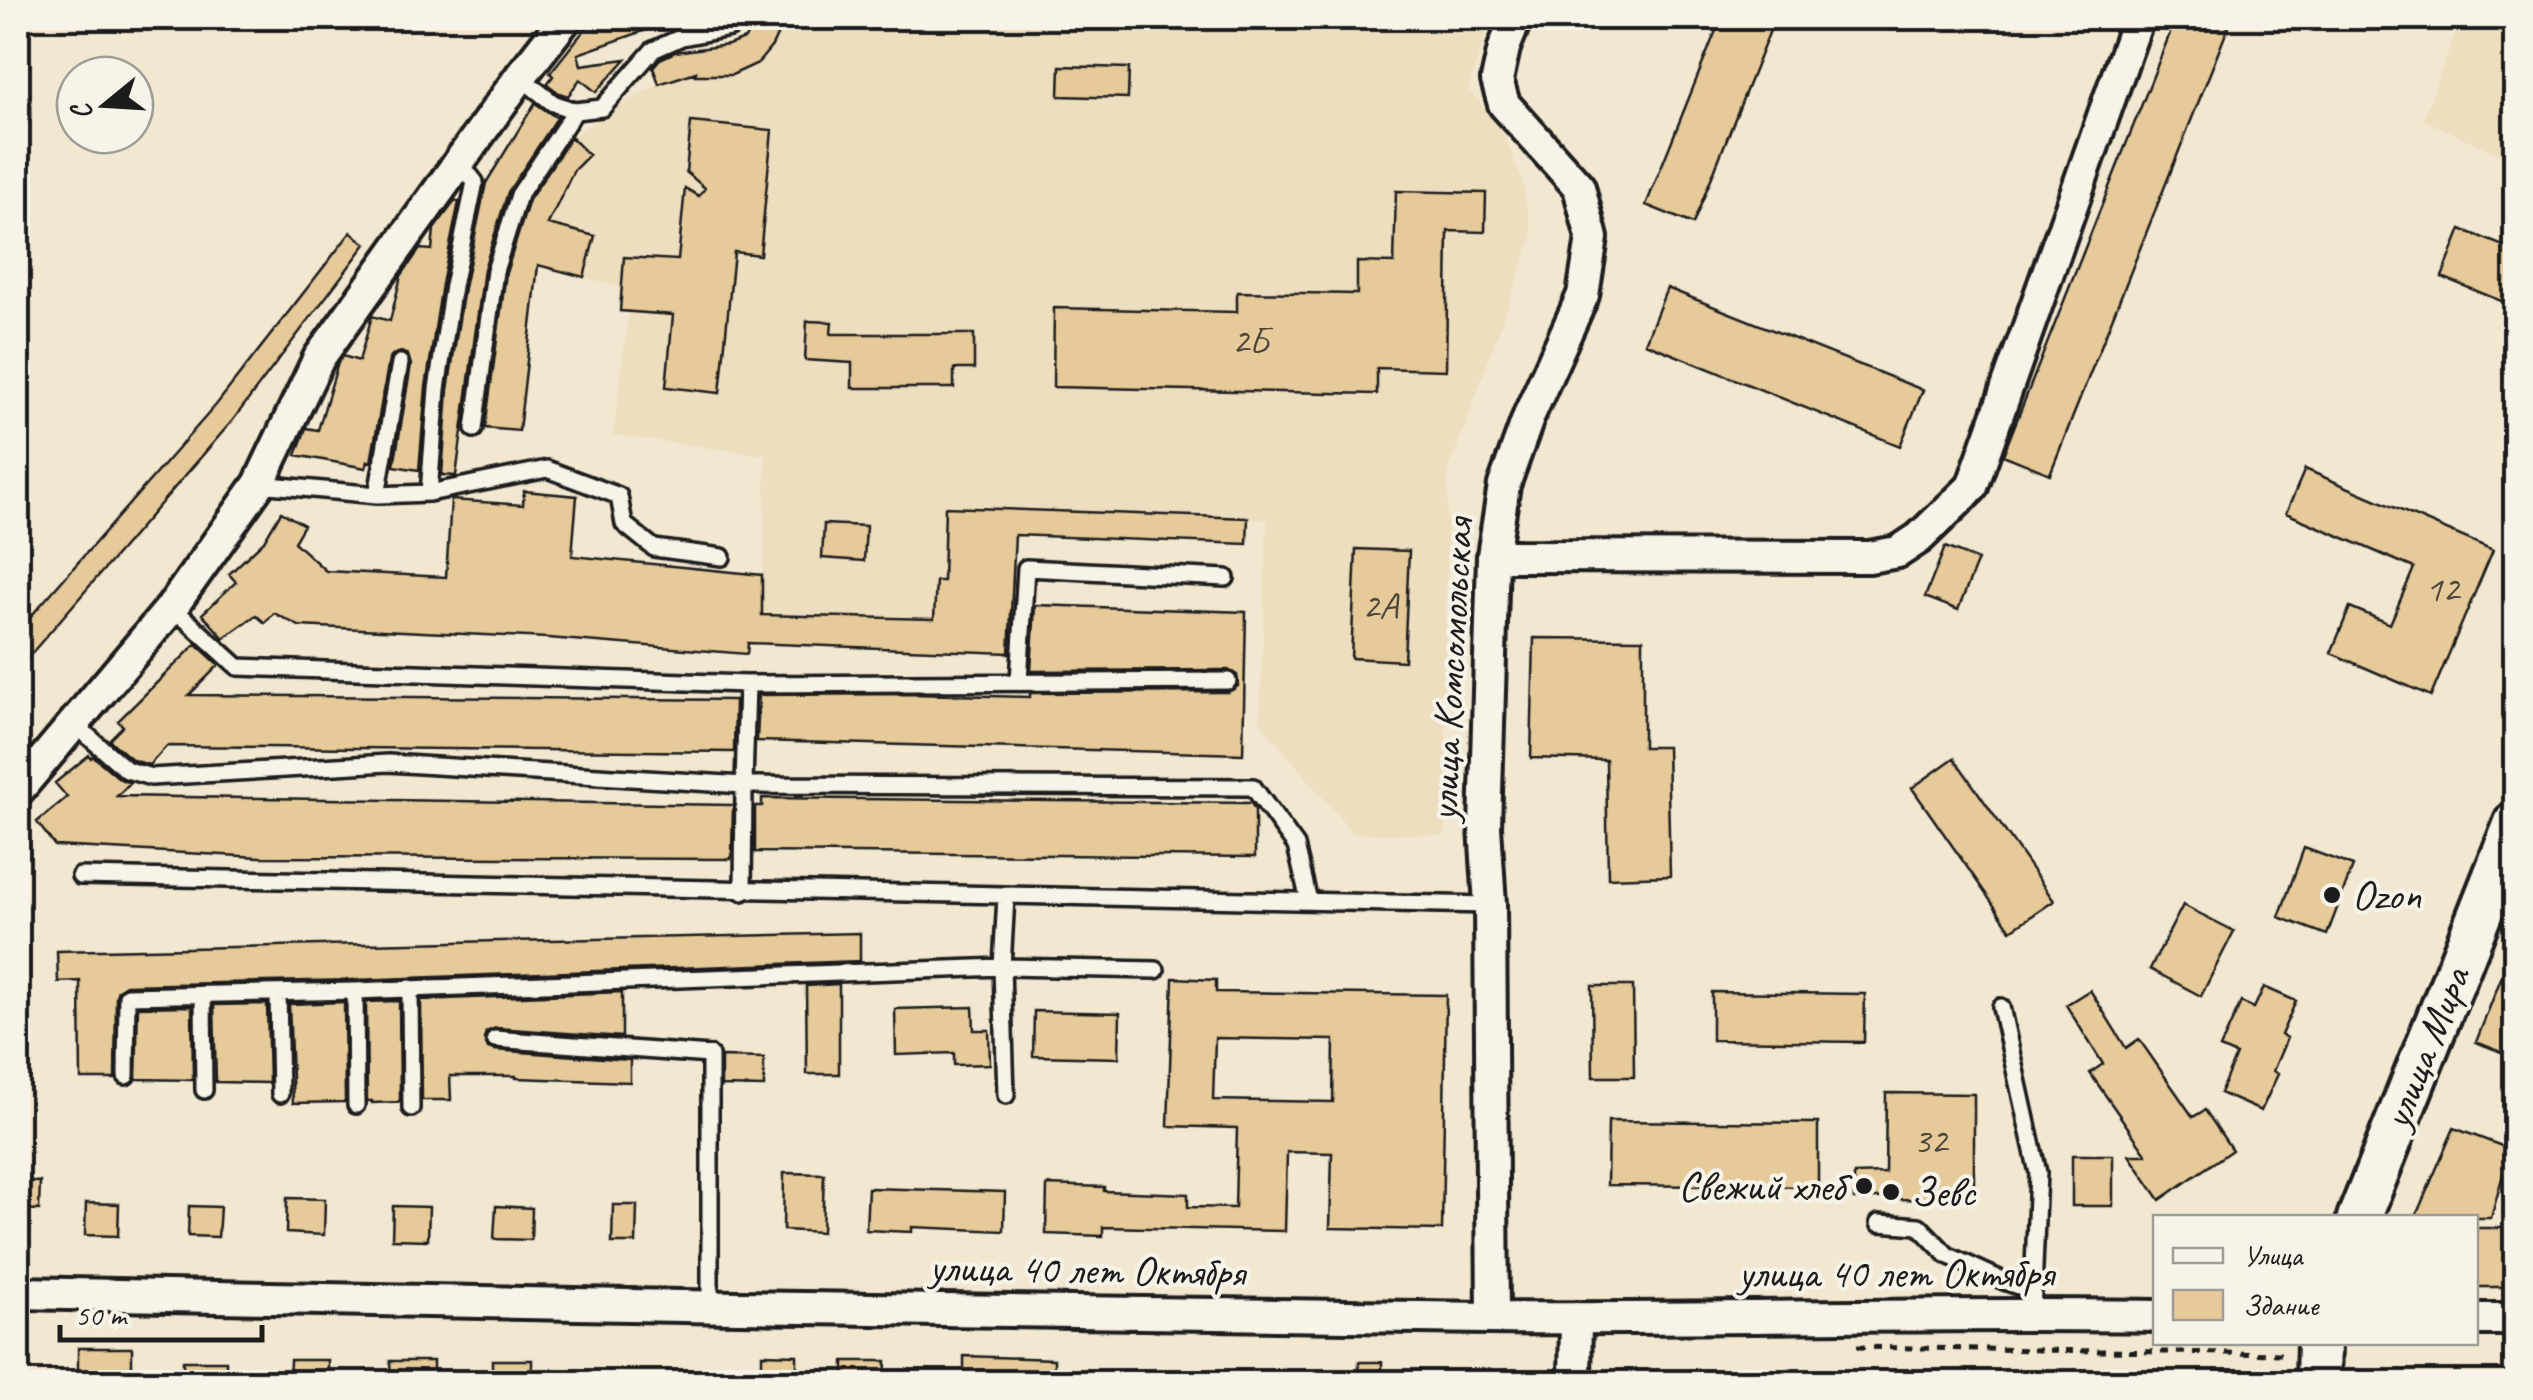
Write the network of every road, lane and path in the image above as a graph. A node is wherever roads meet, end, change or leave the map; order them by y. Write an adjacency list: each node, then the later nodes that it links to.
1 (566, 18): 5 (street)
2 (742, 18): 6 (lane)
3 (1516, 18): 13 (street, улица Комсомольская)
4 (2138, 18): 13 (street)
5 (520, 77): 6 (lane); 7 (street)
6 (575, 111): 9 (lane)
7 (460, 163): 10 (street); 11 (lane)
8 (400, 363): 12 (lane)
9 (474, 430)
10 (259, 484): 12 (lane); 16 (street)
11 (430, 493): 12 (lane); 14 (lane)
12 (377, 496)
13 (1492, 556): 28 (street, улица Комсомольская)
14 (722, 557)
15 (1226, 578): 18 (lane)
16 (172, 607): 19 (lane); 20 (street)
17 (1228, 681): 18 (lane)
18 (1019, 682): 19 (lane)
19 (746, 684): 21 (lane)
20 (74, 724): 21 (lane); 22 (street)
21 (744, 785): 25 (lane); 27 (lane)
22 (18, 790)
23 (2516, 823): 43 (street, улица Мира)
24 (80, 876): 25 (lane)
25 (742, 892): 26 (lane)
26 (1006, 897): 27 (lane); 29 (lane)
27 (1309, 902): 28 (lane)
28 (1490, 905): 49 (street, улица Комсомольская)
29 (1002, 966): 30 (lane); 31 (lane); 40 (lane)
30 (1156, 970)
31 (410, 988): 33 (lane); 42 (lane)
32 (278, 992): 33 (lane); 34 (lane); 39 (lane)
33 (355, 992): 41 (lane)
34 (203, 994): 37 (lane); 38 (lane)
35 (2001, 1006): 46 (lane)
36 (495, 1039): 47 (lane)
37 (126, 1076)
38 (204, 1090)
39 (280, 1094)
40 (1006, 1095)
41 (356, 1104)
42 (411, 1108)
43 (2361, 1215)
44 (1878, 1223): 46 (lane)
45 (18, 1293): 47 (street, улица 40 лет Октября)
46 (2032, 1302): 48 (street, улица 40 лет Октября); 50 (street, улица 40 лет Октября)
47 (710, 1308): 49 (street, улица 40 лет Октября)
48 (2153, 1316)
49 (1493, 1318): 50 (street, улица 40 лет Октября)
50 (1576, 1318): 55 (street)
51 (2478, 1319): 52 (street)
52 (2516, 1319)
53 (1850, 1347): 54 (path)
54 (2319, 1360)
55 (1575, 1382)

